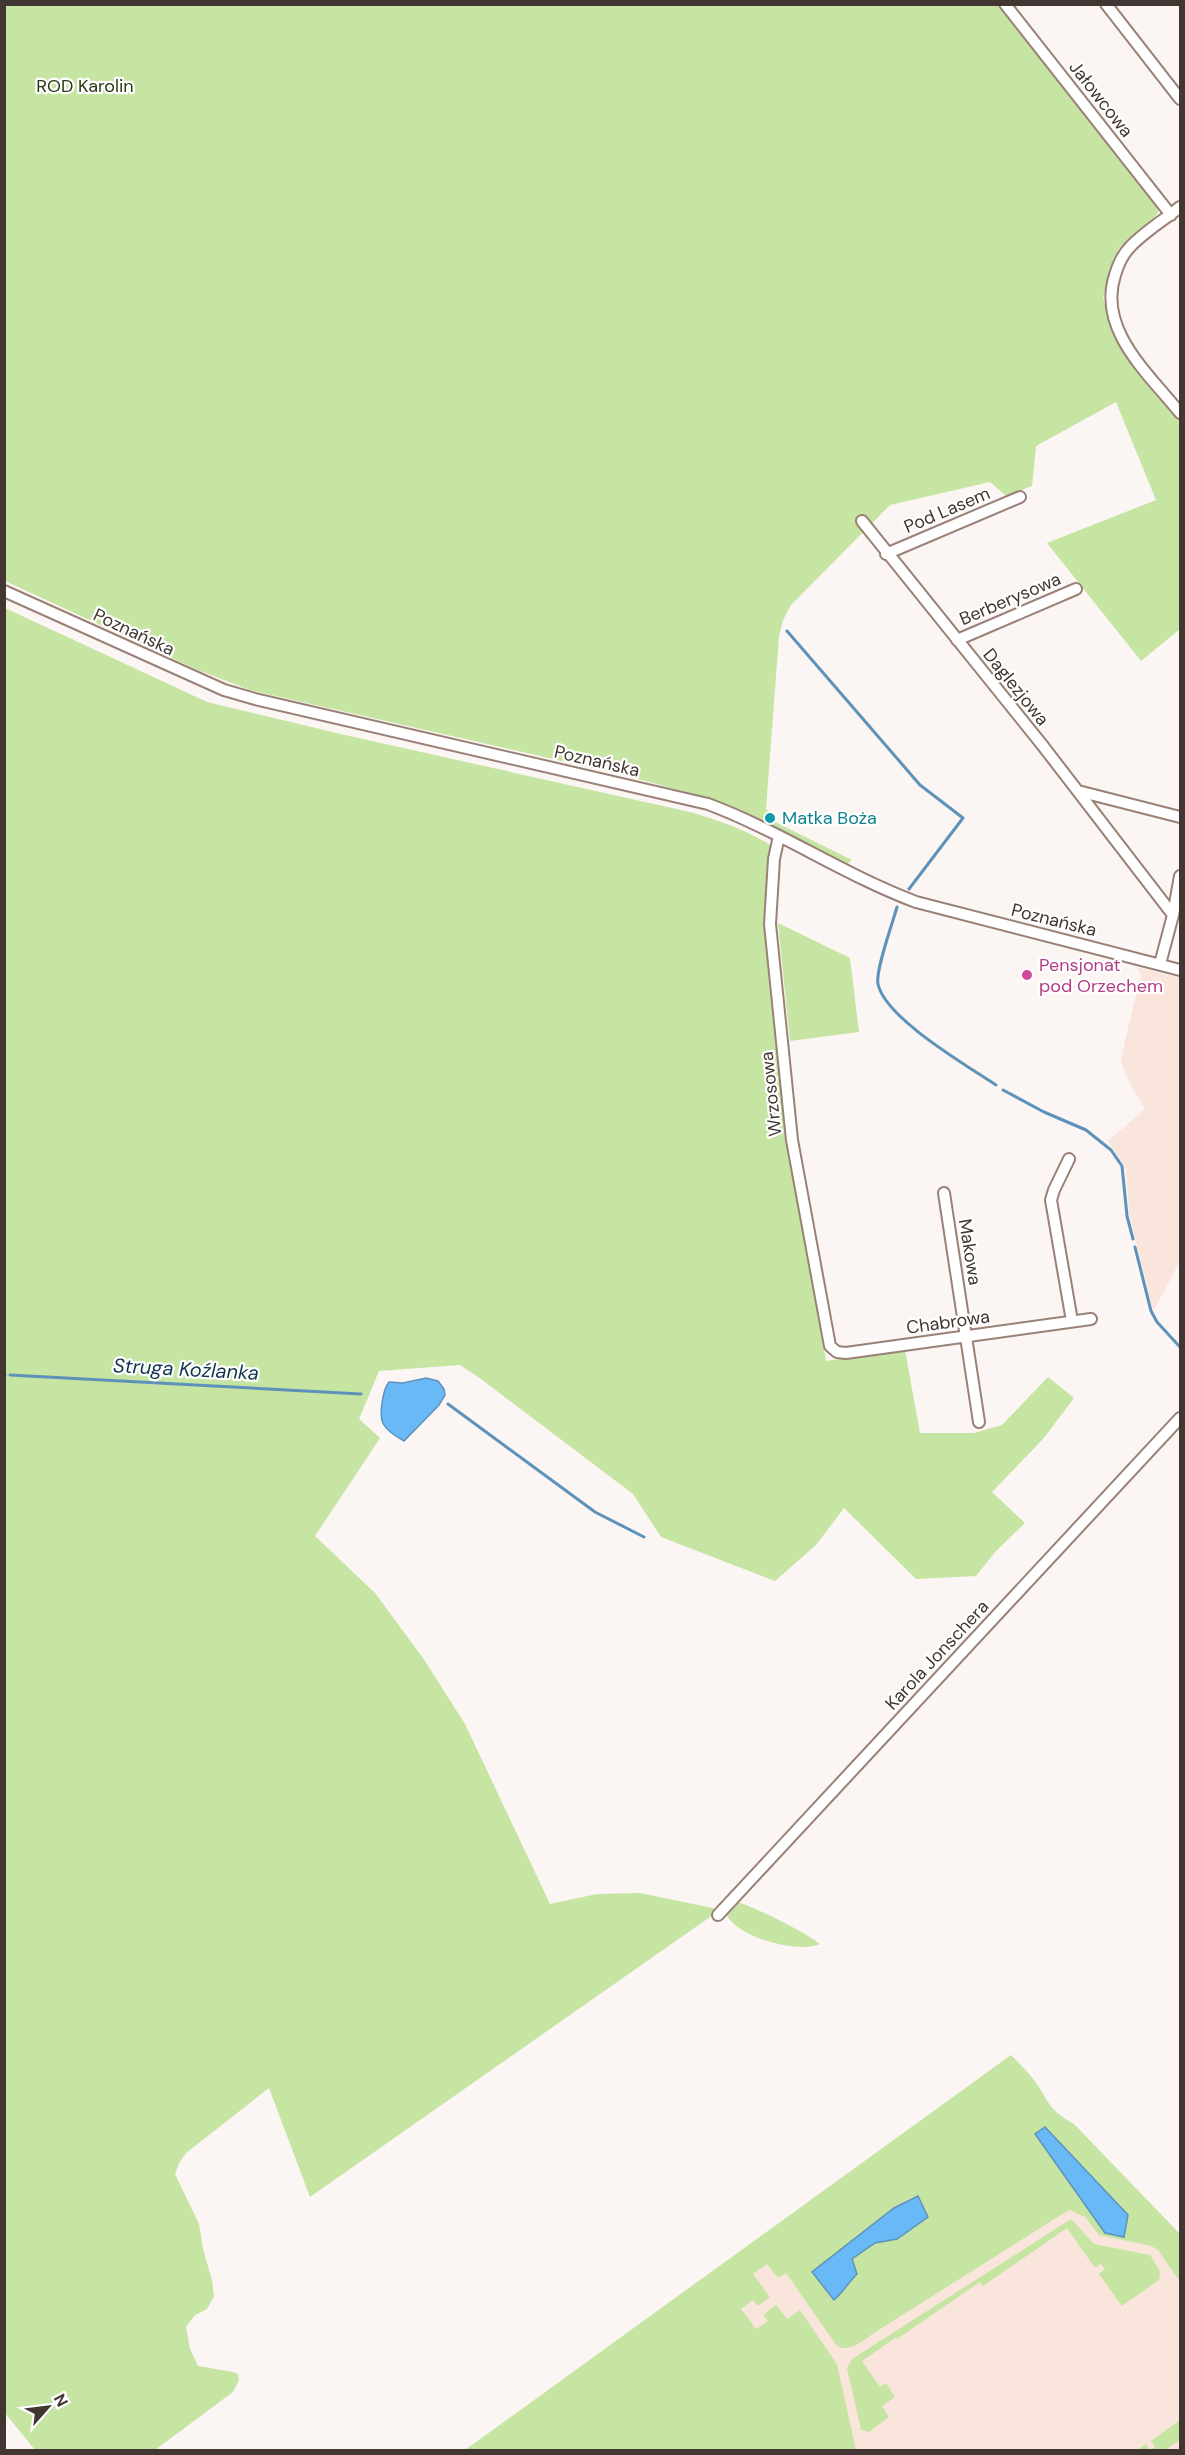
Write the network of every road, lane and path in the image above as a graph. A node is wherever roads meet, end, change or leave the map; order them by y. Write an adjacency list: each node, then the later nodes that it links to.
1 (1005, 4): 5 (street, Jałowcowa)
2 (1106, 4): 3 (street)
3 (1180, 99)
4 (1180, 207): 5 (street)
5 (1171, 215): 6 (street)
6 (1180, 413)
7 (1020, 497): 9 (street, Pod Lasem)
8 (862, 521): 9 (street, Daglezjowa)
9 (886, 554): 12 (street, Daglezjowa)
10 (1076, 589): 12 (street, Berberysowa)
11 (4, 591): 15 (street, Poznańska)
12 (957, 640): 13 (street, Daglezjowa)
13 (1078, 791): 14 (street); 17 (street, Daglezjowa)
14 (1180, 817)
15 (779, 836): 18 (street, Poznańska); 25 (street, Wrzosowa)
16 (1180, 876): 17 (street)
17 (1173, 915): 18 (street)
18 (1160, 964): 19 (street, Poznańska)
19 (1180, 970)
20 (1069, 1159): 23 (street)
21 (944, 1193): 24 (street, Makowa)
22 (1091, 1319): 23 (street, Chabrowa)
23 (1072, 1321): 24 (street, Chabrowa)
24 (966, 1336): 25 (street, Chabrowa); 27 (street, Makowa)
25 (830, 1346)
26 (1180, 1418): 28 (street, Karola Jonschera)
27 (979, 1422)
28 (718, 1915)

